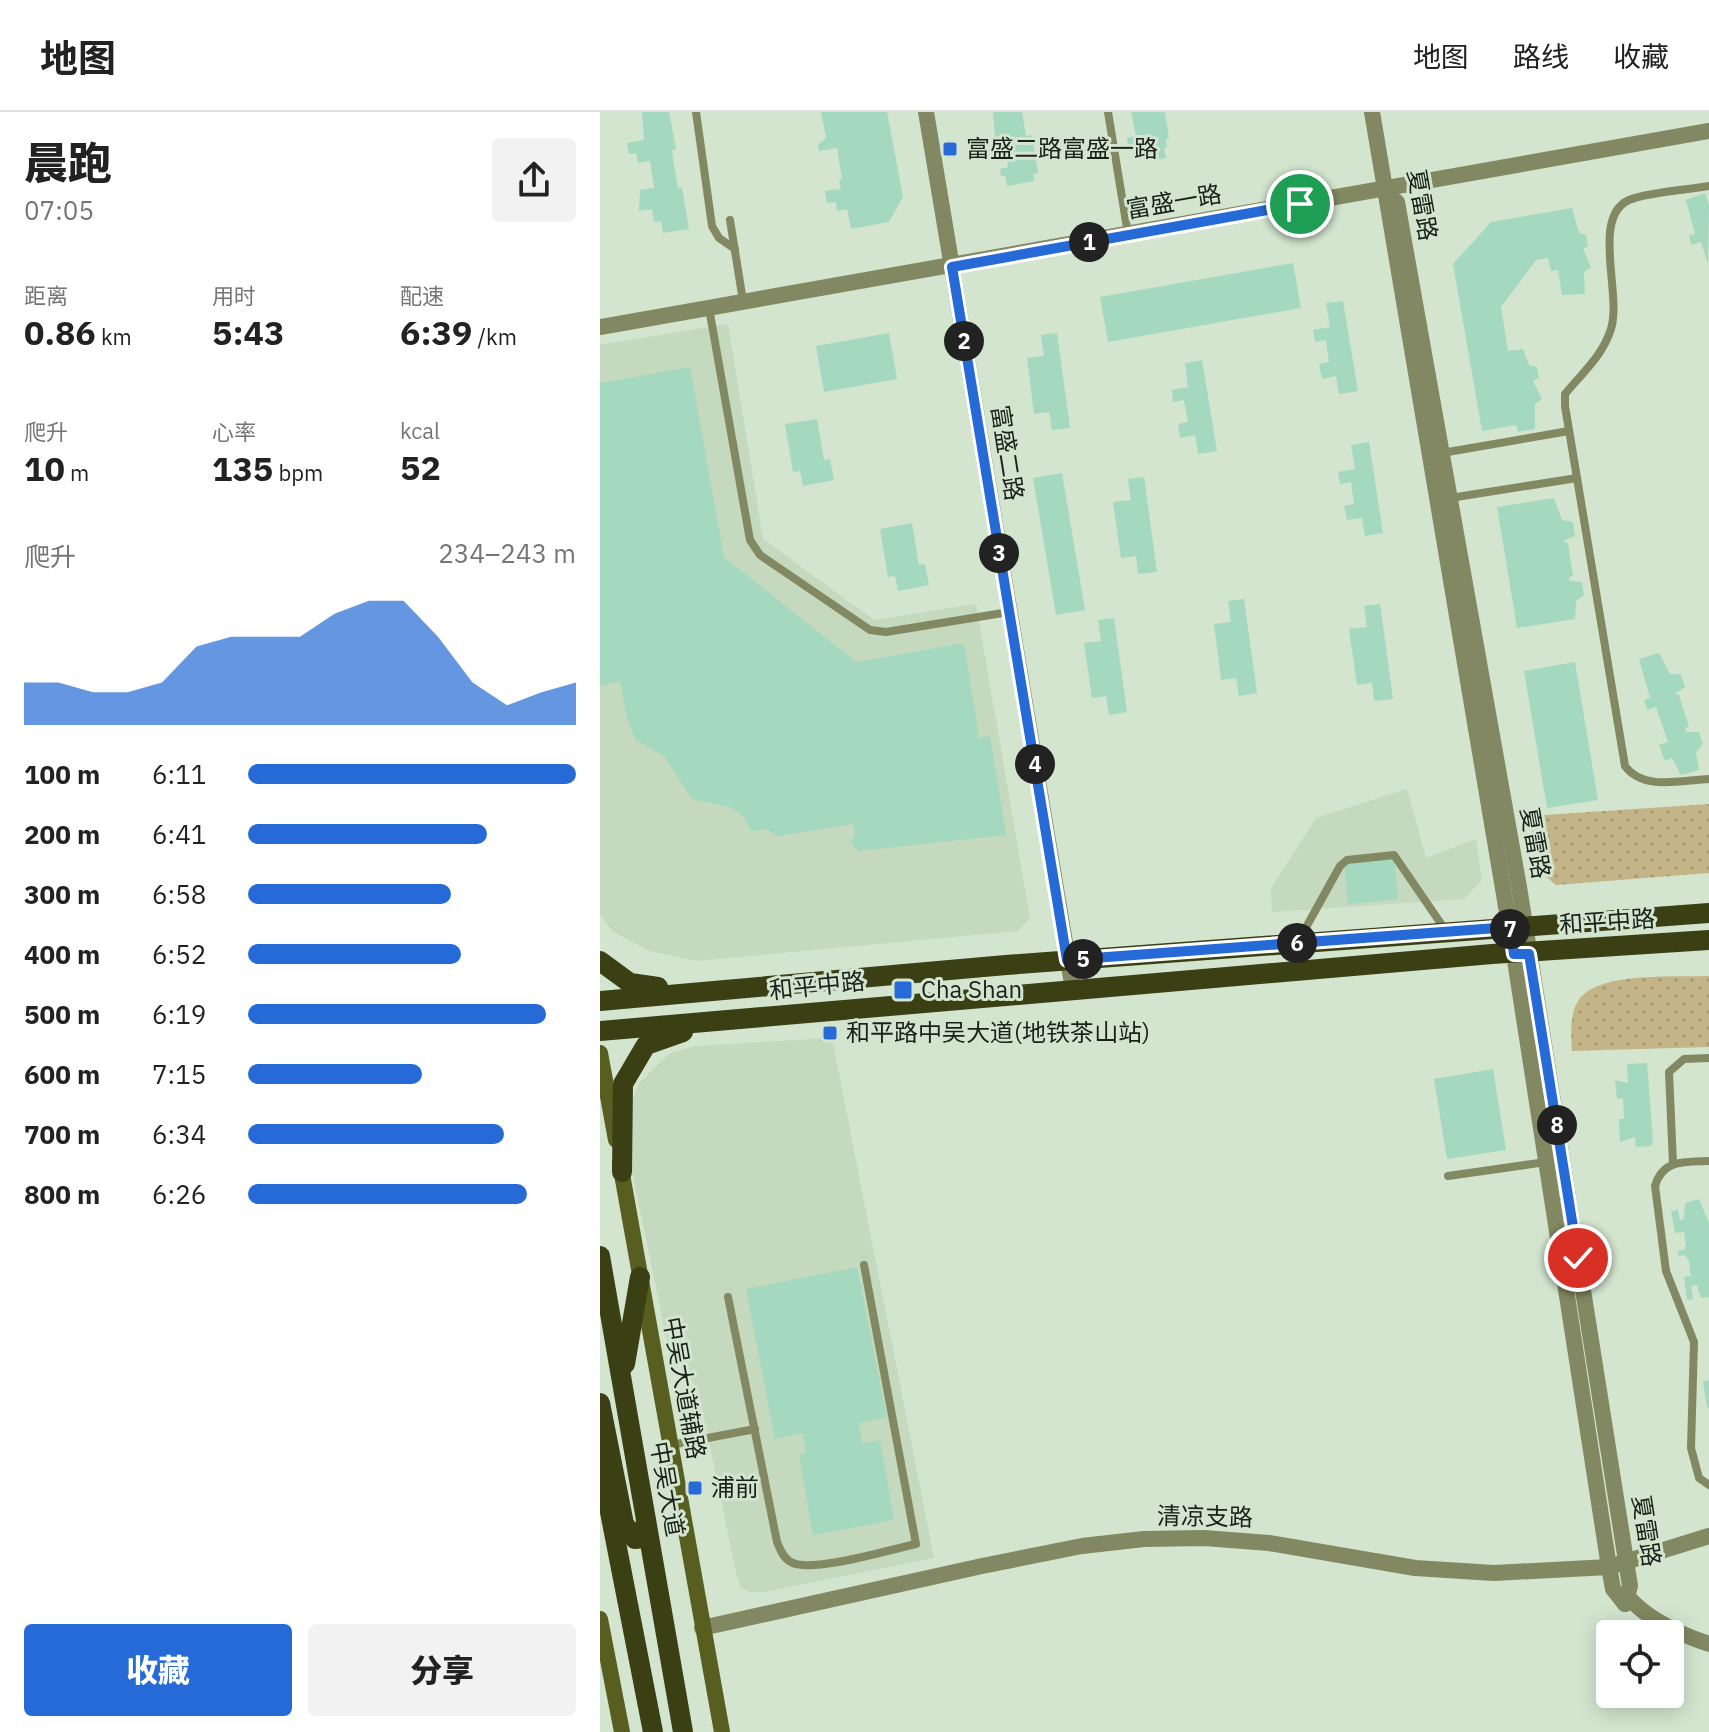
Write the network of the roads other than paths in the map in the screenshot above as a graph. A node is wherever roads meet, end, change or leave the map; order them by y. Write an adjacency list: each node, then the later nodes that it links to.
1 (696, 112): 11 (lane)
2 (926, 112): 12 (street, 富盛二路)
3 (1108, 112): 10 (lane)
4 (1372, 112): 8 (street, 夏雷路)
5 (1381, 112): 8 (street, 夏雷路)
6 (1709, 131): 8 (street, 富盛一路)
7 (1709, 186): 16 (lane)
8 (1390, 187): 10 (street, 富盛一路); 17 (street, 夏雷路); 23 (street, 夏雷路)
9 (730, 220): 11 (lane)
10 (1129, 235): 12 (street, 富盛一路)
11 (735, 249): 13 (lane)
12 (952, 267): 13 (street, 富盛一路); 20 (street, 富盛二路)
13 (743, 302): 14 (street, 富盛一路)
14 (709, 308): 15 (street, 富盛一路); 20 (lane)
15 (600, 327)
16 (1569, 431): 17 (lane); 18 (lane)
17 (1442, 453): 19 (street, 夏雷路)
18 (1577, 478): 19 (lane); 21 (lane)
19 (1450, 498): 23 (street, 夏雷路)
20 (1009, 612): 28 (street, 富盛二路)
21 (1709, 779)
22 (1709, 913): 23 (main road, 和平中路)
23 (1517, 926): 24 (main road, 和平中路); 27 (street, 夏雷路)
24 (1446, 932): 26 (main road, 和平中路); 26 (lane)
25 (1709, 940): 27 (main road, 和平中路)
26 (1298, 943): 28 (main road, 和平中路)
27 (1522, 954): 30 (main road, 和平中路); 38 (street, 夏雷路); 56 (street, 夏雷路)
28 (1067, 960): 30 (street, 富盛二路); 31 (main road, 和平中路)
29 (600, 961): 31 (main road)
30 (1073, 990): 33 (main road, 和平中路)
31 (690, 991): 32 (main road, 和平中路)
32 (600, 1001)
33 (744, 1019): 34 (main road, 和平中路); 40 (main road)
34 (600, 1031)
35 (600, 1053): 40 (main road, 中吴大道辅路)
36 (1709, 1058): 39 (lane)
37 (1709, 1161): 39 (lane)
38 (1546, 1162): 41 (lane); 57 (street, 夏雷路)
39 (1673, 1164): 53 (lane)
40 (622, 1172): 44 (main road, 中吴大道辅路)
41 (1448, 1176)
42 (600, 1256): 47 (main road, 中吴大道)
43 (864, 1265): 49 (lane)
44 (640, 1277): 47 (main road); 51 (main road, 中吴大道辅路)
45 (728, 1297): 49 (lane)
46 (600, 1323): 50 (main road)
47 (622, 1380): 50 (main road, 中吴大道)
48 (600, 1403): 54 (main road)
49 (755, 1429): 51 (lane)
50 (630, 1430): 54 (main road, 中吴大道)
51 (670, 1446): 60 (main road, 中吴大道辅路)
52 (600, 1461): 61 (main road)
53 (1709, 1485)
54 (647, 1515): 66 (main road, 中吴大道)
55 (1709, 1536): 56 (street, 清凉支路)
56 (1627, 1562): 57 (street, 清凉支路); 58 (street, 夏雷路)
57 (1609, 1567): 58 (street, 夏雷路); 60 (street, 清凉支路)
58 (1627, 1596): 62 (street)
59 (601, 1627): 63 (main road)
60 (702, 1628): 67 (main road, 中吴大道辅路)
61 (634, 1632): 64 (main road); 65 (main road)
62 (1709, 1644)
63 (622, 1732)
64 (651, 1732)
65 (671, 1732)
66 (683, 1732)
67 (722, 1732)

